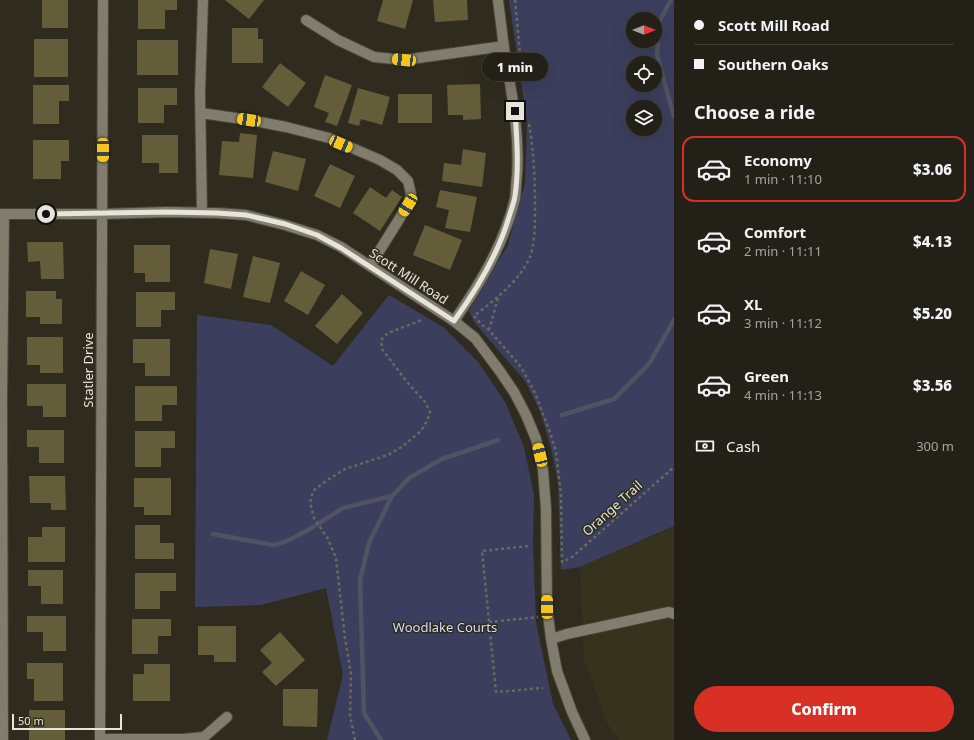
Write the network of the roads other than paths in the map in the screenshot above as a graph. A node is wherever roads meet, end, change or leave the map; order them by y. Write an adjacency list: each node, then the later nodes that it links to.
1 (103, 0): 9 (street, Statler Drive)
2 (203, 0): 6 (street)
3 (498, 0): 5 (street)
4 (306, 20): 5 (street)
5 (504, 46): 11 (street)
6 (201, 113): 7 (street); 10 (street)
7 (202, 213): 9 (street, Scott Mill Road); 10 (street, Scott Mill Road)
8 (2, 214): 9 (street, Scott Mill Road); 15 (street)
9 (103, 214): 16 (street, Statler Drive)
10 (370, 266): 11 (street, Scott Mill Road)
11 (454, 321): 13 (street, Scott Mill Road)
12 (674, 614): 13 (street)
13 (551, 639): 17 (street, Scott Mill Road)
14 (227, 717): 16 (street)
15 (3, 740)
16 (100, 740)
17 (585, 740)

